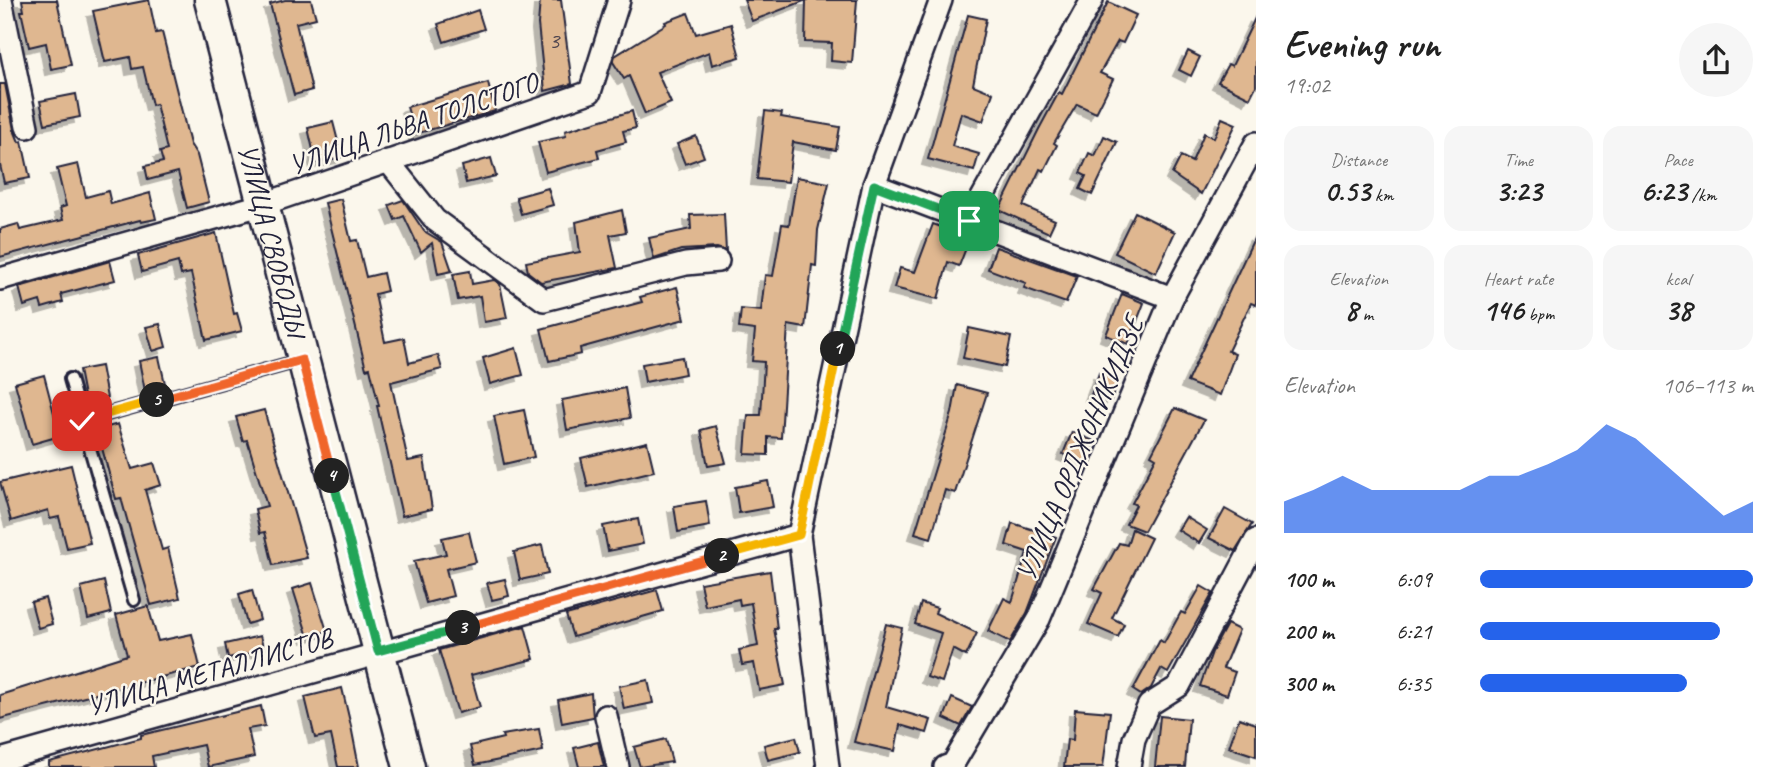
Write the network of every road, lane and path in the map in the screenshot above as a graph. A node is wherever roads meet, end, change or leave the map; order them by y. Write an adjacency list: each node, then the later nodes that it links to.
1 (1, 0): 6 (street)
2 (210, 0): 10 (street, УЛИЦА СВОБОДЫ)
3 (619, 0): 8 (street, УЛИЦА ЛЬВА ТОЛСТОГО)
4 (941, 0): 9 (street)
5 (1092, 0): 11 (street)
6 (27, 127)
7 (1256, 143): 14 (street, УЛИЦА ОРДЖОНИКИДЗЕ)
8 (388, 161): 10 (street, УЛИЦА ЛЬВА ТОЛСТОГО); 12 (street)
9 (874, 185): 11 (street); 18 (street)
10 (261, 205): 13 (street, УЛИЦА ЛЬВА ТОЛСТОГО); 15 (street, УЛИЦА СВОБОДЫ)
11 (969, 221): 14 (street)
12 (718, 261)
13 (0, 279)
14 (1172, 298): 27 (street, УЛИЦА ОРДЖОНИКИДЗЕ)
15 (302, 360): 17 (lane); 21 (street, УЛИЦА СВОБОДЫ)
16 (70, 379): 17 (lane)
17 (82, 421): 20 (lane)
18 (799, 535): 21 (street, УЛИЦА МЕТАЛЛИСТОВ); 26 (street)
19 (1256, 540): 28 (street)
20 (134, 600)
21 (378, 651): 23 (street, УЛИЦА МЕТАЛЛИСТОВ); 24 (street, УЛИЦА СВОБОДЫ)
22 (606, 716): 25 (street)
23 (0, 760)
24 (409, 767)
25 (618, 767)
26 (828, 767)
27 (945, 767)
28 (1129, 767)

